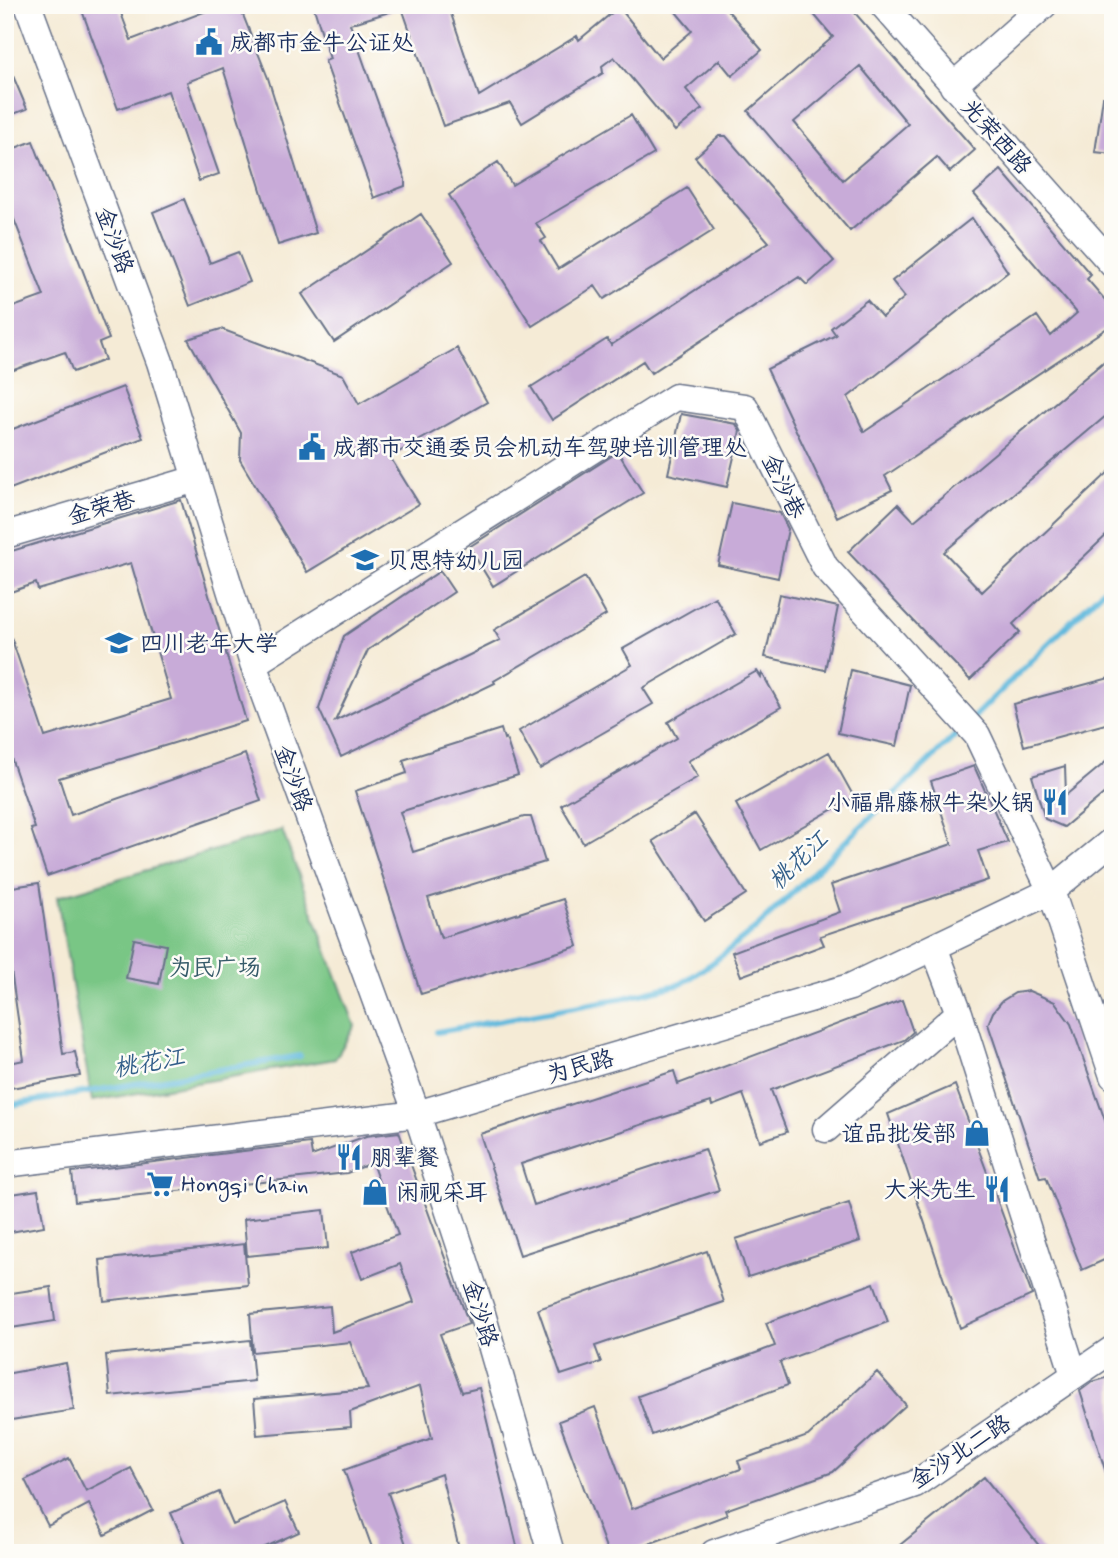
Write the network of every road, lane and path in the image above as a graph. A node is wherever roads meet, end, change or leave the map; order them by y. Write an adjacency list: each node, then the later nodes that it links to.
1 (28, 5): 6 (street, 金沙路)
2 (883, 5): 4 (street, 光荣西路)
3 (1044, 5): 4 (street)
4 (953, 86): 5 (street, 光荣西路)
5 (1113, 265)
6 (196, 479): 7 (street, 金荣巷); 8 (street, 金沙路)
7 (5, 535)
8 (253, 664): 10 (street, 金沙巷); 14 (street, 金沙路)
9 (1113, 840): 10 (street, 为民路)
10 (1051, 891): 11 (street, 为民路); 13 (street, 金沙巷)
11 (934, 947): 12 (street); 14 (street, 为民路)
12 (959, 1013): 15 (street); 18 (street)
13 (1113, 1076)
14 (417, 1114): 16 (street, 为民路); 19 (street, 金沙路)
15 (825, 1129)
16 (5, 1164)
17 (1113, 1349): 18 (street, 金沙北二路)
18 (1074, 1375): 20 (street, 金沙北二路)
19 (551, 1553)
20 (714, 1553)

